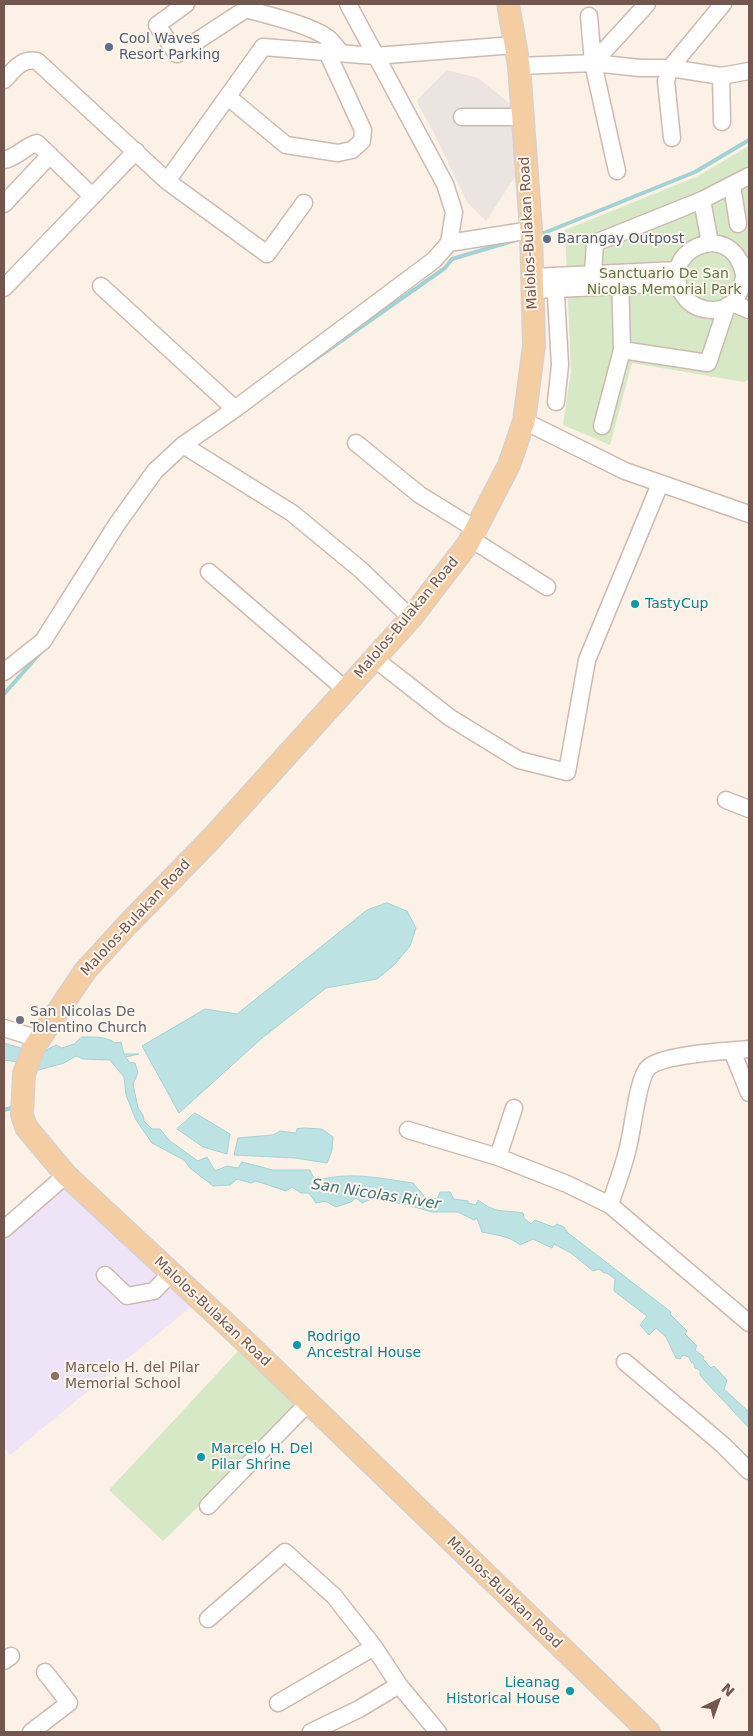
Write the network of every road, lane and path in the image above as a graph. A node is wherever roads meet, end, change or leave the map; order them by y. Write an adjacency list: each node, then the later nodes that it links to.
1 (186, 4): 6 (street)
2 (348, 4): 10 (street)
3 (508, 4): 8 (main road, Malolos-Bulakan Road)
4 (647, 4): 11 (street)
5 (724, 4): 13 (street)
6 (244, 6): 9 (street)
7 (589, 16): 11 (street)
8 (514, 46): 10 (street); 12 (main road, Malolos-Bulakan Road)
9 (334, 52): 10 (street); 17 (street); 17 (street)
10 (375, 56): 35 (street)
11 (593, 63): 12 (street); 13 (street); 25 (street)
12 (519, 66): 19 (main road, Malolos-Bulakan Road)
13 (670, 68): 15 (street); 21 (street)
14 (749, 70): 15 (street)
15 (721, 76): 20 (street)
16 (4, 80): 22 (street)
17 (228, 96): 27 (street)
18 (462, 117): 19 (street)
19 (523, 117): 34 (main road, Malolos-Bulakan Road)
20 (722, 122)
21 (672, 138)
22 (136, 151): 27 (street); 29 (street)
23 (50, 155): 24 (street); 29 (street); 32 (street)
24 (4, 160)
25 (617, 171)
26 (749, 176): 28 (street)
27 (167, 181): 31 (street)
28 (732, 186): 30 (street); 33 (street)
29 (92, 196): 44 (street)
30 (702, 200): 36 (street); 38 (street)
31 (304, 203)
32 (4, 204)
33 (738, 224)
34 (531, 230): 35 (street); 42 (main road, Malolos-Bulakan Road)
35 (449, 243): 49 (street)
36 (710, 243): 37 (street); 39 (street)
37 (747, 270): 45 (street)
38 (593, 274): 40 (street); 41 (street)
39 (678, 276): 40 (street); 45 (street)
40 (620, 280): 41 (street); 47 (street)
41 (555, 282): 42 (street); 48 (street)
42 (533, 283): 50 (main road, Malolos-Bulakan Road)
43 (101, 286): 49 (street)
44 (4, 288)
45 (730, 304): 46 (street); 47 (street)
46 (749, 310)
47 (622, 350): 51 (street)
48 (556, 402)
49 (235, 408): 53 (street)
50 (524, 421): 54 (street); 56 (main road, Malolos-Bulakan Road)
51 (602, 426)
52 (356, 443): 56 (street)
53 (182, 446): 59 (street); 61 (street)
54 (660, 484): 55 (street); 60 (street)
55 (747, 511)
56 (474, 534): 58 (street); 59 (main road, Malolos-Bulakan Road)
57 (209, 572): 62 (street)
58 (547, 587)
59 (411, 618): 60 (main road, Malolos-Bulakan Road)
60 (375, 659): 62 (main road, Malolos-Bulakan Road)
61 (4, 672)
62 (346, 690): 66 (main road, Malolos-Bulakan Road)
63 (726, 800): 64 (street)
64 (749, 809)
65 (4, 1028): 66 (street)
66 (37, 1043): 73 (main road, Malolos-Bulakan Road)
67 (749, 1049): 68 (street)
68 (732, 1051): 69 (street); 74 (street)
69 (749, 1093)
70 (514, 1108): 72 (street)
71 (408, 1130): 72 (street)
72 (498, 1157): 74 (street)
73 (66, 1174): 75 (street); 76 (main road, Malolos-Bulakan Road)
74 (610, 1205): 78 (street)
75 (4, 1229)
76 (171, 1273): 77 (street); 80 (main road, Malolos-Bulakan Road)
77 (105, 1275)
78 (749, 1323)
79 (625, 1362): 81 (street)
80 (308, 1403): 82 (street); 91 (main road, Malolos-Bulakan Road)
81 (749, 1471)
82 (208, 1506)
83 (208, 1619): 84 (street)
84 (374, 1647): 86 (street); 87 (street)
85 (45, 1672): 88 (street)
86 (399, 1685): 89 (street); 90 (street)
87 (278, 1703)
88 (31, 1732)
89 (311, 1732)
90 (438, 1732)
91 (648, 1732)

